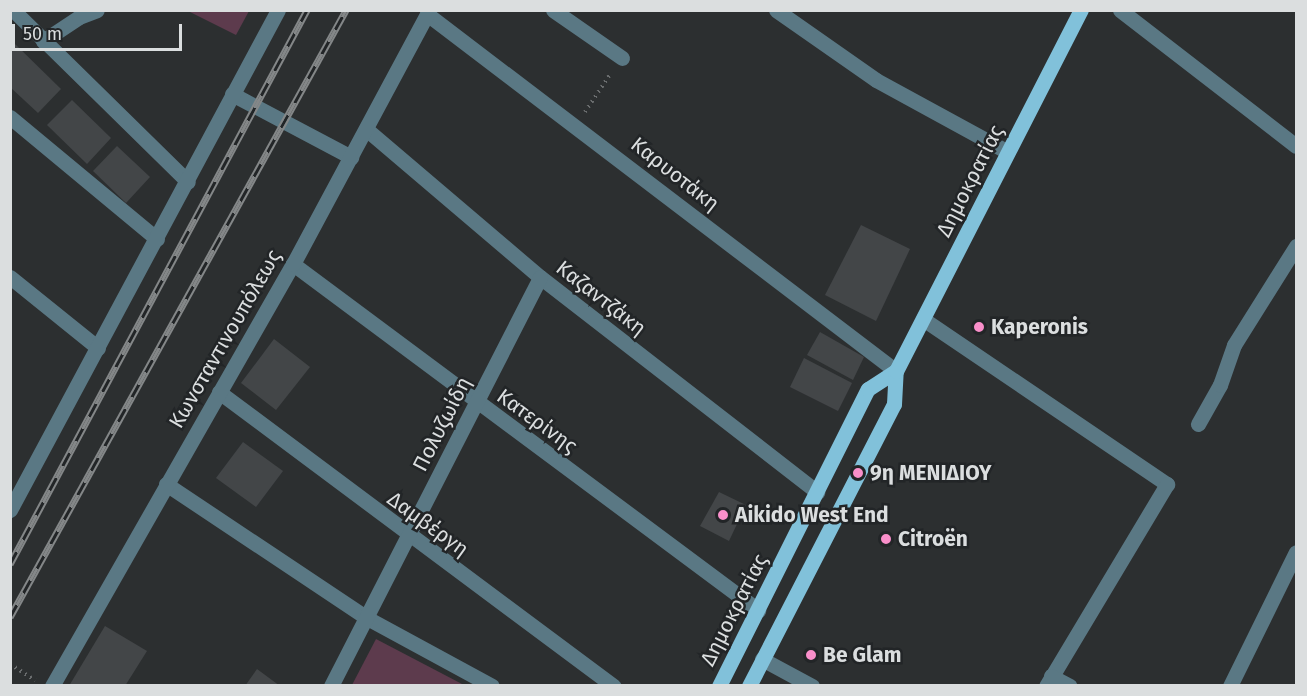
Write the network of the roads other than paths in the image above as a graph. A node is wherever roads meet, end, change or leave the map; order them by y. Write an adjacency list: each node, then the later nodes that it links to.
1 (97, 10): 9 (street)
2 (278, 10): 11 (street)
3 (553, 10): 10 (street)
4 (776, 10): 15 (street)
5 (1081, 10): 15 (main road, Δημοκρατίας)
6 (1120, 10): 14 (street)
7 (428, 12): 13 (street, Κωνσταντινουπόλεως); 25 (street, Καρυοτάκη)
8 (12, 13): 9 (street)
9 (43, 41): 17 (street)
10 (622, 58)
11 (232, 94): 16 (street); 17 (street)
12 (10, 117): 18 (street)
13 (366, 129): 16 (street, Κωνσταντινουπόλεως); 22 (street, Καζαντζάκη)
14 (1296, 146)
15 (1008, 152): 23 (main road, Δημοκρατίας)
16 (351, 157): 20 (street, Κωνσταντινουπόλεως)
17 (188, 182): 18 (street)
18 (157, 240): 24 (street)
19 (1296, 246): 28 (street)
20 (293, 264): 26 (street, Κωνσταντινουπόλεως); 27 (street, Κατερίνης)
21 (10, 277): 24 (street)
22 (540, 277): 27 (street, Πολυζωίδη); 30 (street, Καζαντζάκη)
23 (922, 319): 25 (main road, Δημοκρατίας); 38 (street)
24 (98, 348): 31 (street)
25 (896, 371): 30 (main road, Δημοκρατίας); 36 (main road, Δημοκρατίας)
26 (219, 392): 29 (street, Κωνσταντινουπόλεως); 32 (street, Δαμβέργη)
27 (477, 402): 32 (street, Πολυζωίδη); 34 (street, Κατερίνης)
28 (1198, 424)
29 (166, 484): 35 (street); 39 (street, Κωνσταντινουπόλεως)
30 (817, 492): 34 (main road, Δημοκρατίας)
31 (10, 510)
32 (408, 536): 35 (street, Πολυζωίδη); 42 (street, Δαμβέργη)
33 (1296, 552): 47 (street)
34 (758, 610): 43 (main road, Δημοκρατίας)
35 (367, 618): 37 (street); 40 (street, Πολυζωίδη)
36 (762, 659): 44 (main road, Δημοκρατίας); 45 (street)
37 (475, 681): 41 (street)
38 (1048, 681): 46 (street)
39 (52, 686)
40 (332, 686)
41 (492, 686)
42 (614, 686)
43 (719, 686)
44 (749, 686)
45 (812, 686)
46 (1070, 686)
47 (1230, 686)

